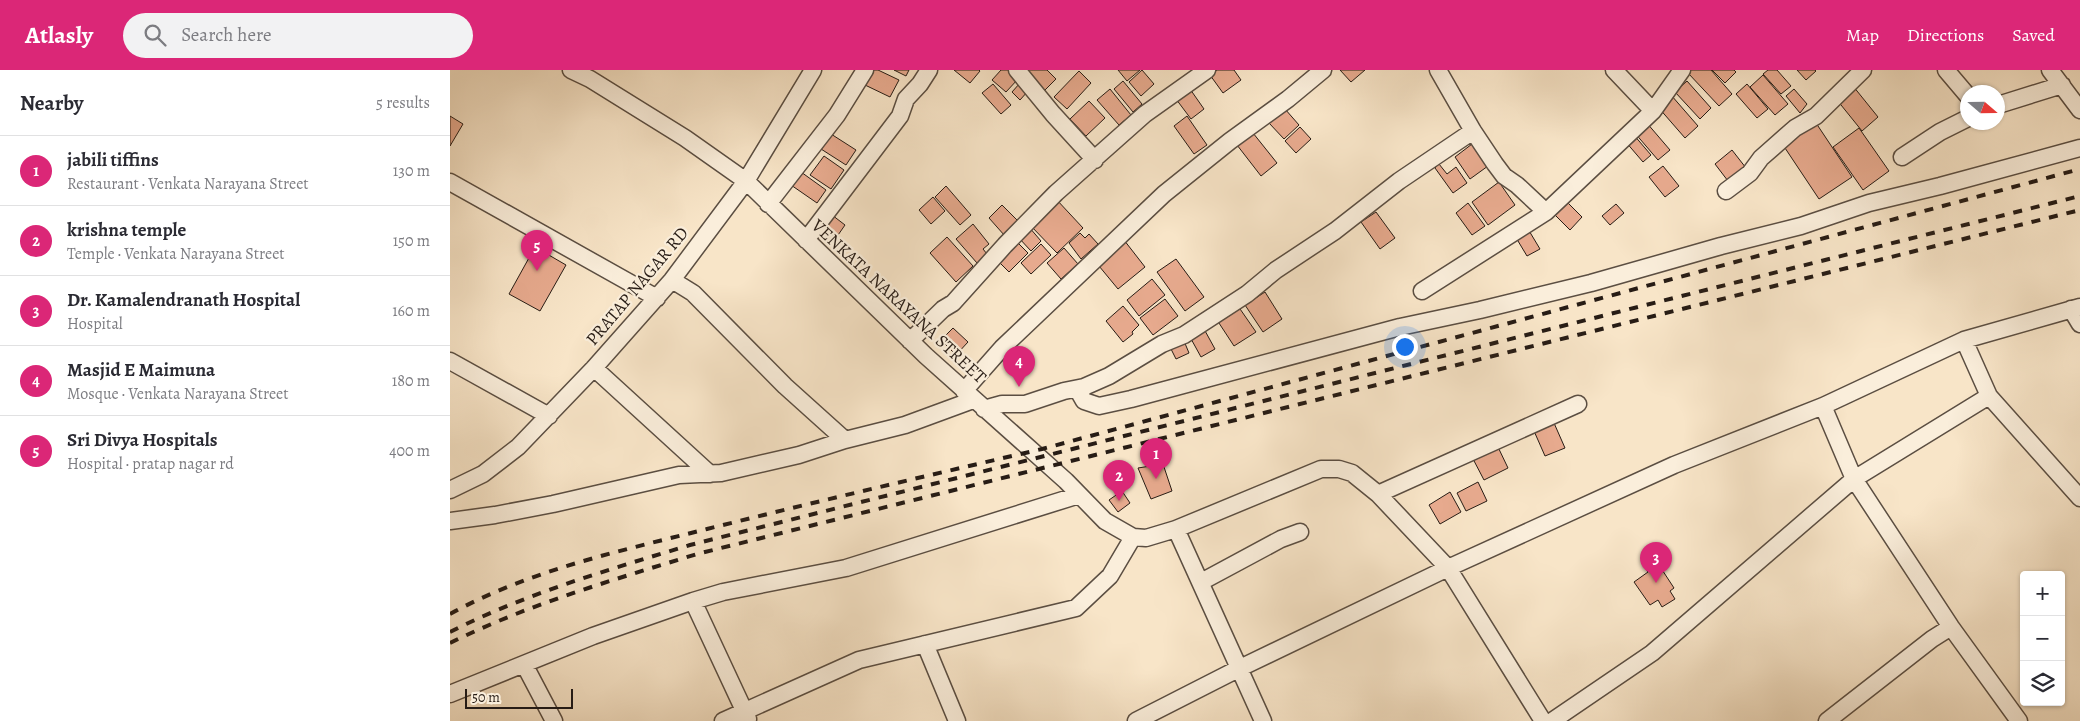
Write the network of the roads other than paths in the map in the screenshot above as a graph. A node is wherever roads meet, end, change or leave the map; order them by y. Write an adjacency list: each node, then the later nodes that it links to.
1 (571, 70): 14 (street, VENKATA NARAYANA STREET)
2 (813, 70): 25 (street, PRATAP NAGAR RD)
3 (865, 70): 28 (street)
4 (929, 70): 30 (street)
5 (1207, 70): 24 (street)
6 (1323, 70): 42 (street)
7 (1438, 70): 21 (street)
8 (1614, 70): 19 (street)
9 (1682, 70): 19 (street)
10 (1863, 70): 27 (street)
11 (1946, 70): 16 (street)
12 (2050, 70): 15 (street)
13 (1020, 71): 24 (street)
14 (592, 75): 25 (street, VENKATA NARAYANA STREET)
15 (2062, 85): 17 (street); 18 (street)
16 (1960, 87)
17 (2005, 104)
18 (2080, 110)
19 (1653, 111): 29 (street)
20 (1960, 122): 23 (street)
21 (1473, 131): 29 (street); 40 (street)
22 (2080, 148): 40 (street)
23 (1902, 158)
24 (1095, 160): 37 (street)
25 (746, 181): 28 (street, VENKATA NARAYANA STREET); 31 (street, PRATAP NAGAR RD)
26 (450, 182): 33 (street)
27 (1726, 191)
28 (768, 204): 30 (street, VENKATA NARAYANA STREET)
29 (1546, 212): 32 (street)
30 (806, 240): 37 (street, VENKATA NARAYANA STREET)
31 (672, 280): 33 (street, PRATAP NAGAR RD); 46 (street)
32 (1422, 291)
33 (657, 298): 39 (street, PRATAP NAGAR RD)
34 (2075, 308): 35 (street); 36 (street)
35 (2080, 324)
36 (1964, 340): 41 (street); 44 (street)
37 (910, 341): 42 (street, VENKATA NARAYANA STREET)
38 (450, 361): 45 (street)
39 (594, 368): 45 (street, PRATAP NAGAR RD); 47 (street)
40 (1084, 387): 42 (street)
41 (1989, 396): 48 (street); 52 (street)
42 (974, 400): 46 (street); 51 (street, VENKATA NARAYANA STREET)
43 (1578, 404): 50 (street)
44 (1823, 406): 48 (street); 57 (street)
45 (550, 416): 49 (street, PRATAP NAGAR RD)
46 (845, 440): 47 (street)
47 (710, 474): 53 (street)
48 (1854, 479): 60 (street); 72 (street)
49 (450, 490)
50 (1378, 494): 54 (street); 57 (street)
51 (1079, 495): 56 (street, VENKATA NARAYANA STREET); 59 (street)
52 (2080, 498)
53 (450, 521)
54 (1176, 529): 56 (street); 58 (street)
55 (1300, 532): 58 (street)
56 (1132, 537): 61 (street)
57 (1448, 568): 63 (street); 71 (street)
58 (1201, 582): 63 (street)
59 (693, 602): 62 (street); 65 (street)
60 (1951, 627): 73 (street); 74 (street)
61 (925, 644): 65 (street); 68 (street)
62 (524, 664): 64 (street); 66 (street)
63 (1238, 669): 69 (street); 70 (street)
64 (450, 694)
65 (746, 716): 67 (street)
66 (554, 721)
67 (723, 721)
68 (957, 721)
69 (1136, 721)
70 (1263, 721)
71 (1543, 721)
72 (1552, 721)
73 (1827, 721)
74 (2019, 721)

